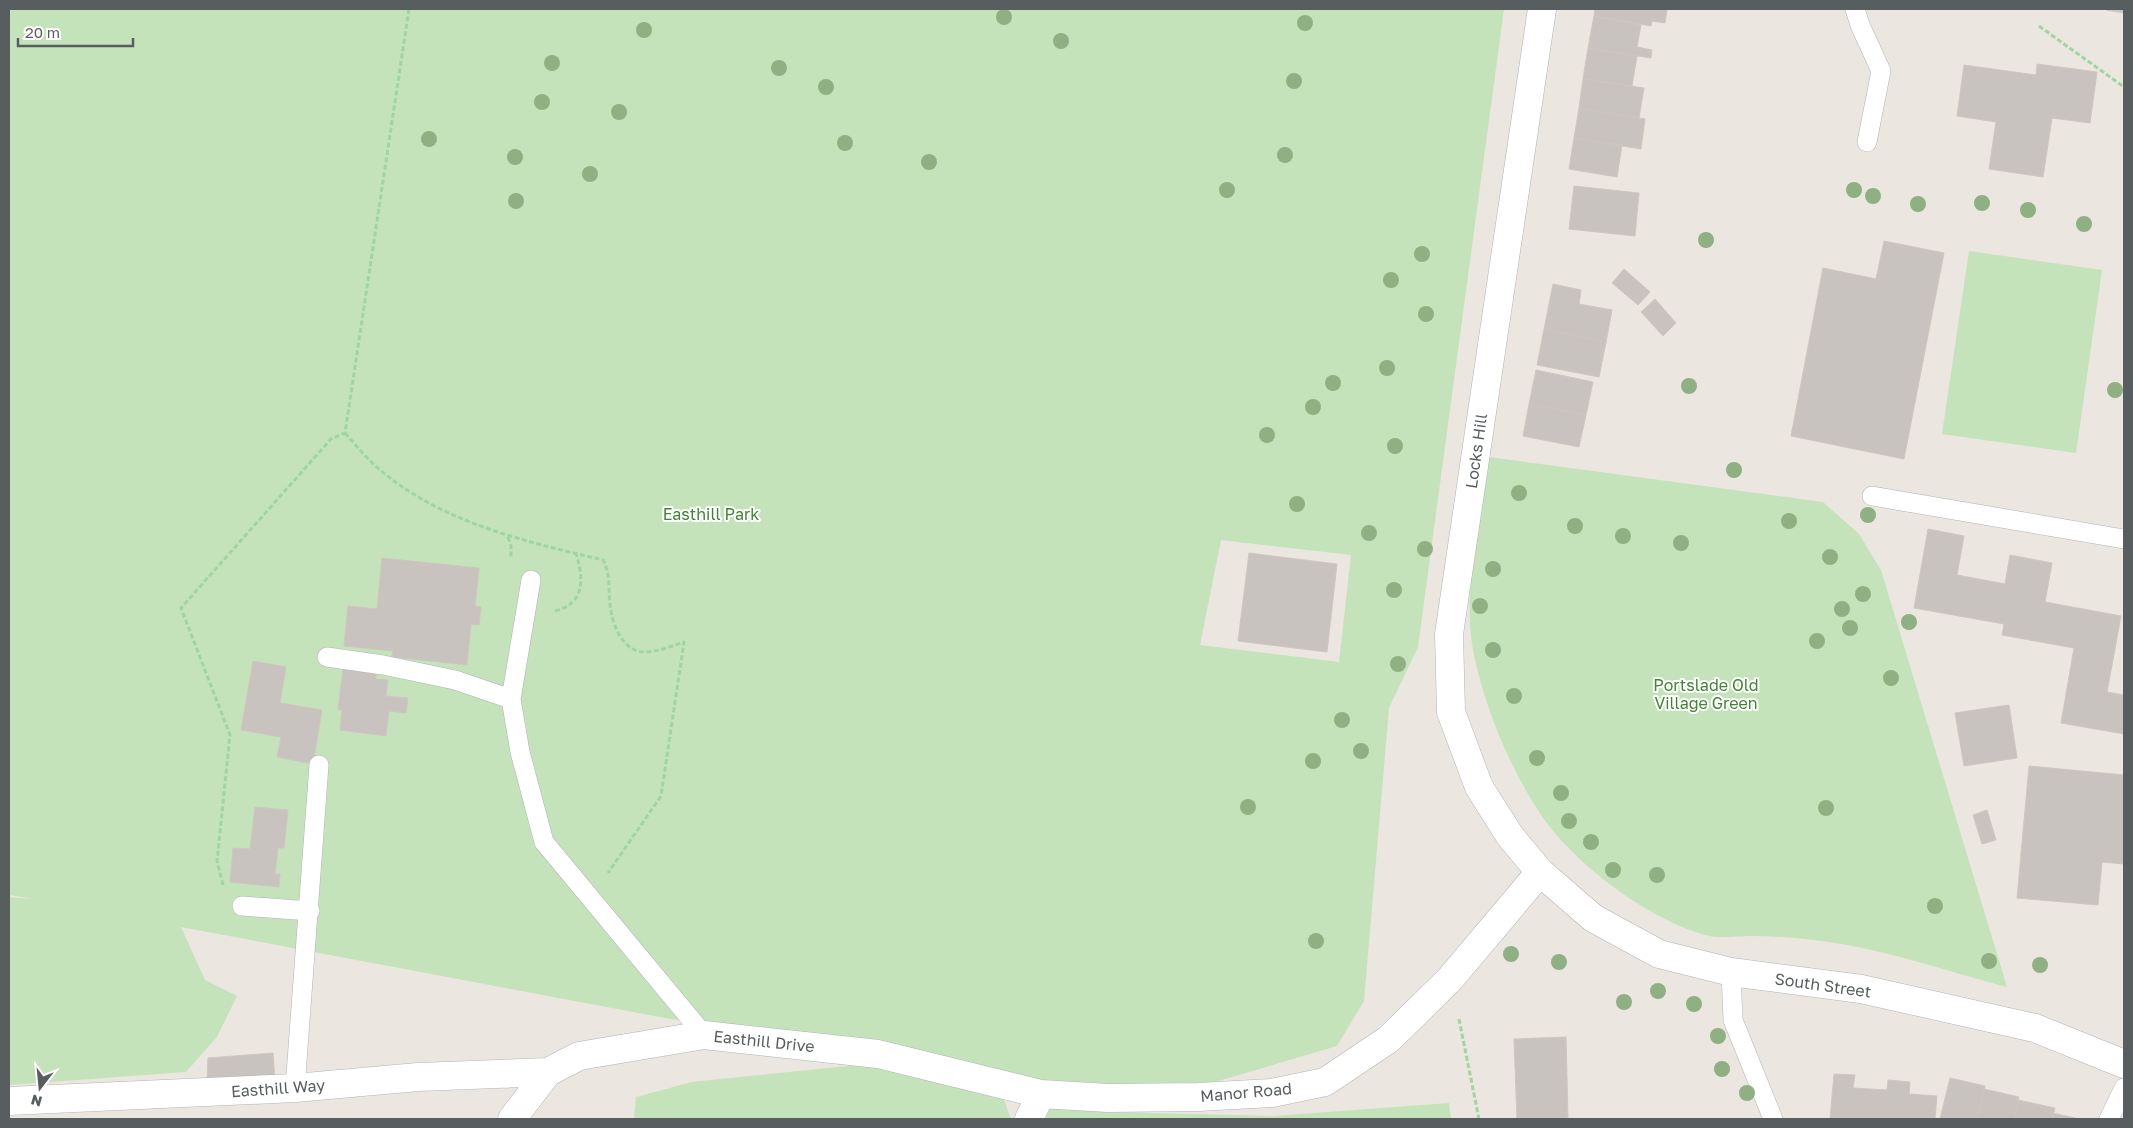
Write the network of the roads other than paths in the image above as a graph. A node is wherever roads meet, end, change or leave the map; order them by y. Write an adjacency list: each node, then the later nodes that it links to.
1 (1542, 9): 10 (street, Locks Hill)
2 (1855, 9): 3 (lane)
3 (1867, 142)
4 (1872, 496): 5 (lane)
5 (2124, 539)
6 (530, 580): 8 (lane)
7 (327, 658): 8 (lane)
8 (511, 699): 14 (lane)
9 (320, 765): 12 (lane)
10 (1540, 872): 13 (street, South Street); 19 (street, Manor Road)
11 (242, 906): 12 (lane)
12 (310, 911): 17 (lane)
13 (1731, 972): 15 (street, South Street); 23 (lane)
14 (704, 1035): 16 (street, Easthill Drive); 19 (street, Easthill Drive)
15 (2124, 1064)
16 (548, 1072): 17 (street, Easthill Way); 21 (street, Easthill Drive)
17 (295, 1088): 20 (street, Easthill Way)
18 (2124, 1088): 24 (lane)
19 (1041, 1094): 22 (street)
20 (9, 1101)
21 (512, 1119)
22 (1029, 1119)
23 (1773, 1119)
24 (2109, 1119)

